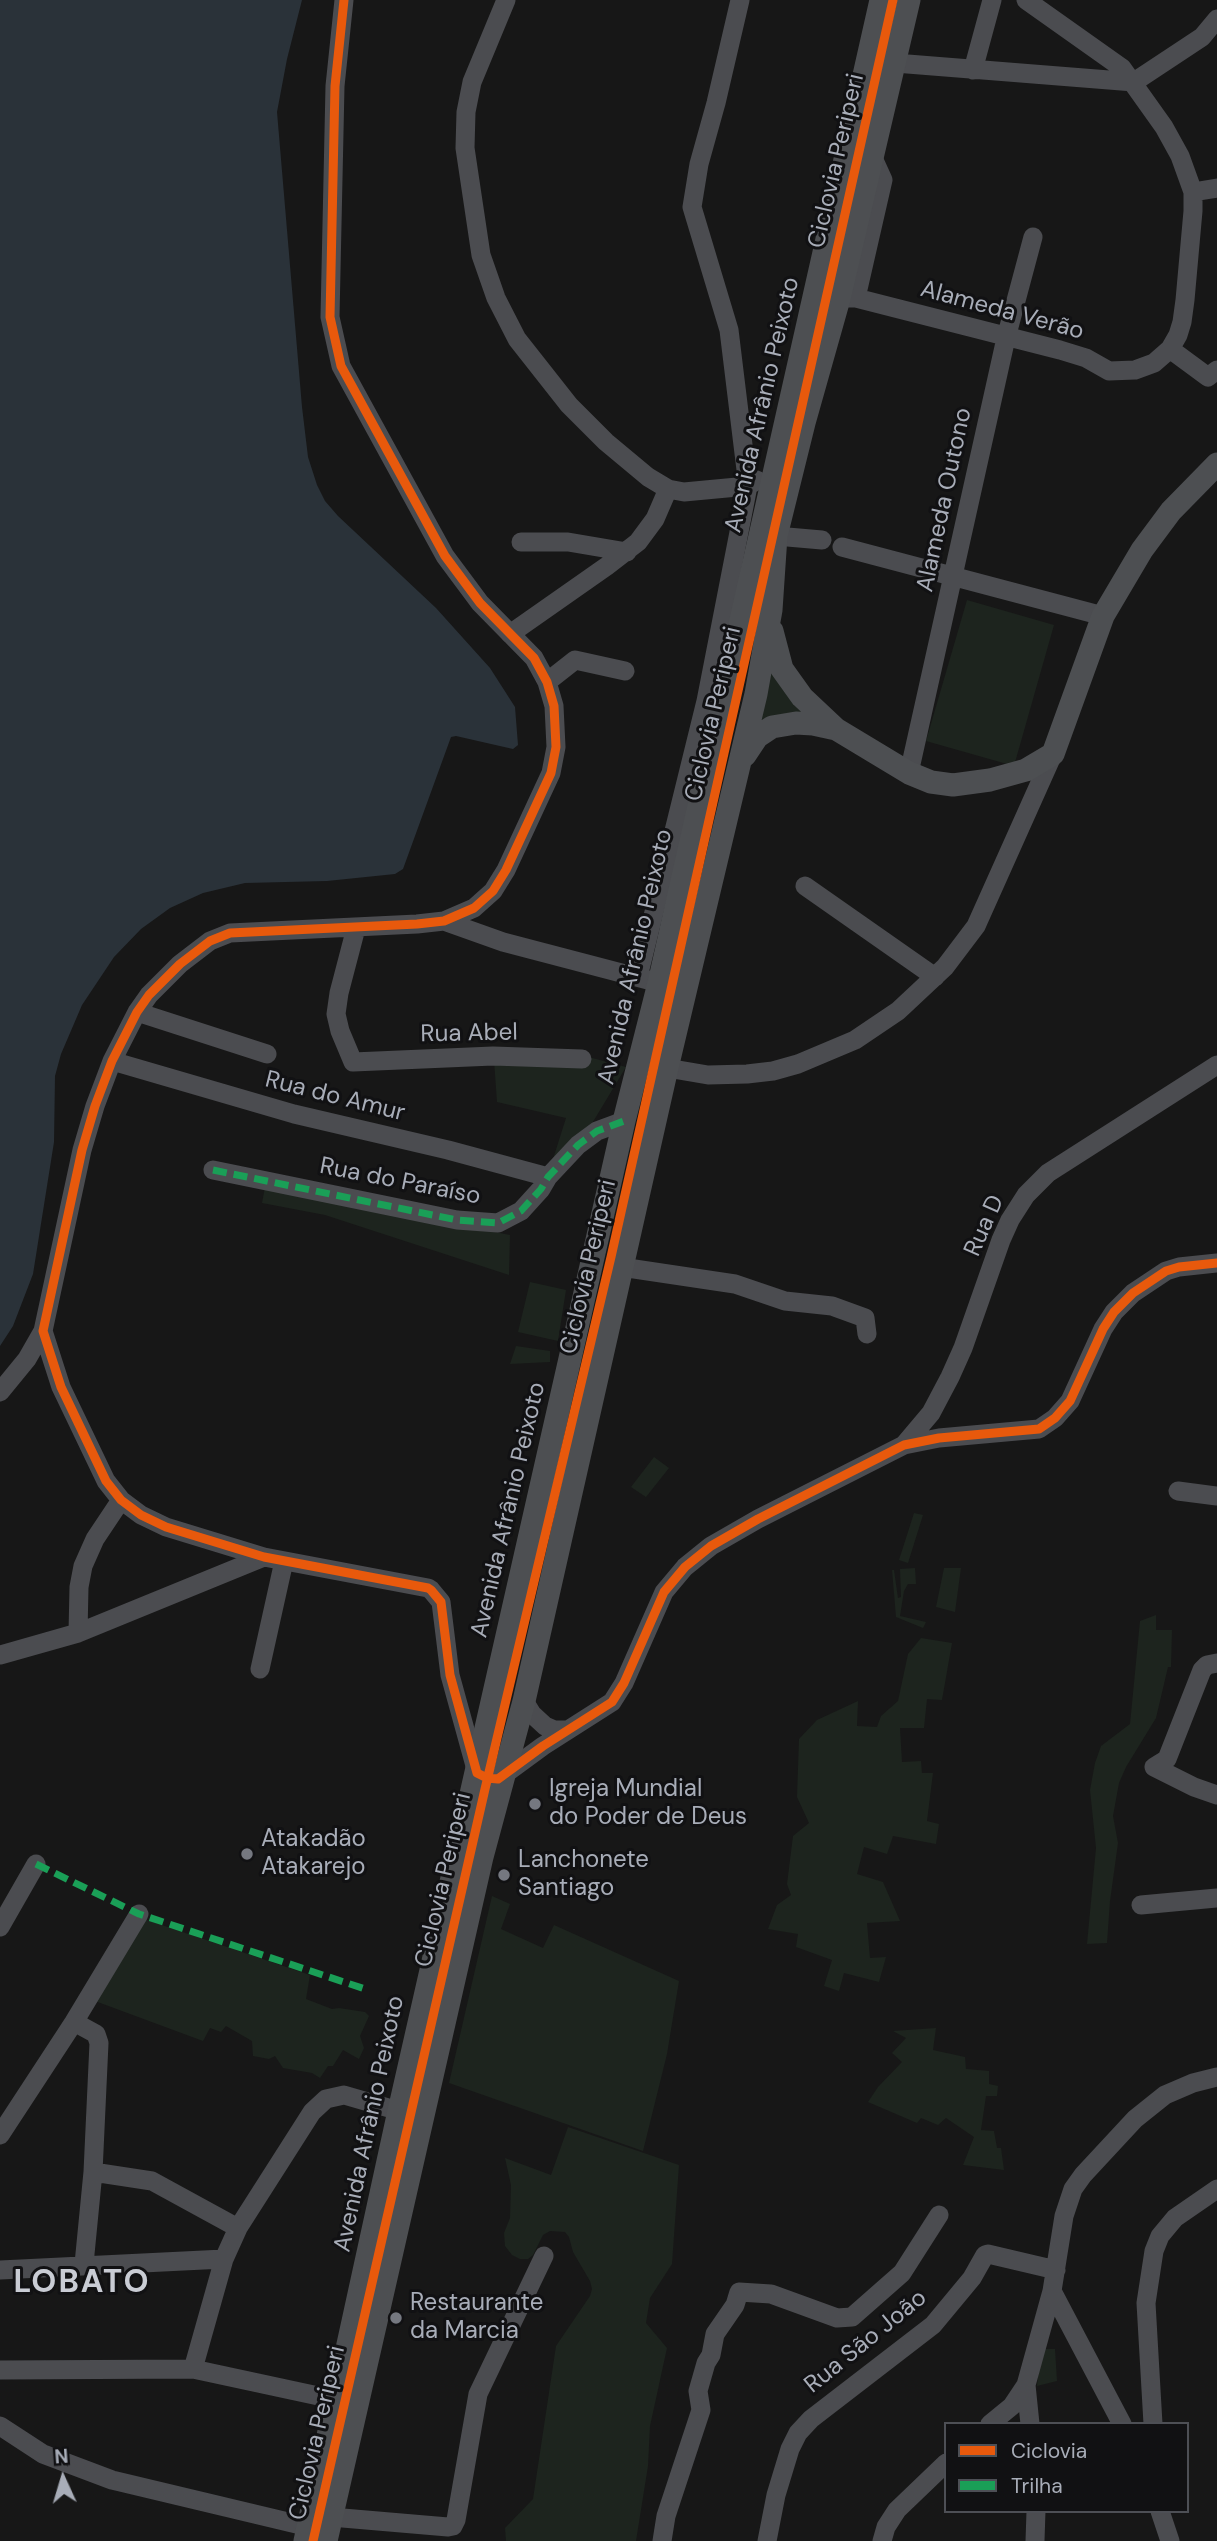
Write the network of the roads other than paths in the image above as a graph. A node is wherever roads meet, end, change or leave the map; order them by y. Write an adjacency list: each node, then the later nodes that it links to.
1 (344, 0): 31 (street)
2 (506, 0): 22 (street)
3 (740, 0): 21 (street)
4 (881, 0): 20 (main road, Avenida Afrânio Peixoto)
5 (909, 0): 9 (main road, Avenida Afrânio Peixoto)
6 (992, 0): 10 (street)
7 (1026, 0): 11 (street)
8 (1217, 19): 11 (street)
9 (895, 63): 10 (street); 15 (main road, Avenida Afrânio Peixoto)
10 (973, 70): 11 (street)
11 (1134, 82): 13 (street)
12 (1217, 188): 13 (street)
13 (1193, 192): 17 (street)
14 (1033, 237): 16 (street, Alameda Outono)
15 (847, 298): 16 (street, Alameda Verão); 23 (main road, Avenida Afrânio Peixoto)
16 (1006, 338): 17 (street, Alameda Verão); 28 (street, Alameda Outono)
17 (1170, 349): 18 (street)
18 (1213, 374)
19 (1217, 464): 30 (main road)
20 (775, 469): 21 (street); 35 (main road, Avenida Afrânio Peixoto)
21 (748, 486): 22 (street); 46 (street)
22 (668, 489): 27 (street)
23 (776, 536): 24 (street); 29 (main road, Avenida Afrânio Peixoto)
24 (822, 540)
25 (522, 542): 27 (street)
26 (842, 547): 28 (street)
27 (626, 552): 31 (street)
28 (953, 577): 30 (street); 41 (street, Alameda Outono)
29 (771, 610): 34 (main road); 36 (main road, Avenida Afrânio Peixoto)
30 (1103, 616): 39 (main road)
31 (510, 634): 33 (street)
32 (625, 671): 33 (street)
33 (547, 682): 43 (street)
34 (792, 685): 36 (main road); 38 (main road)
35 (725, 689): 36 (main road); 46 (main road, Avenida Afrânio Peixoto)
36 (760, 695): 37 (main road); 40 (main road, Avenida Afrânio Peixoto)
37 (772, 727): 38 (main road); 40 (main road)
38 (836, 729): 41 (main road)
39 (1053, 754): 41 (main road); 45 (street)
40 (740, 763): 52 (main road, Avenida Afrânio Peixoto)
41 (909, 774)
42 (805, 886): 45 (street)
43 (444, 921): 44 (street); 46 (street)
44 (356, 928): 47 (street); 49 (street, Rua Abel)
45 (935, 977): 52 (street)
46 (649, 980): 53 (main road, Avenida Afrânio Peixoto)
47 (137, 1012): 48 (street); 50 (street)
48 (267, 1054)
49 (582, 1059)
50 (112, 1060): 55 (street, Rua do Amur); 58 (street)
51 (1217, 1065): 61 (street, Rua D)
52 (667, 1068): 57 (main road, Avenida Afrânio Peixoto)
53 (624, 1121): 55 (street, Rua do Paraíso); 73 (main road, Avenida Afrânio Peixoto)
54 (213, 1170): 55 (street, Rua do Paraíso)
55 (548, 1177)
56 (1217, 1263): 61 (street)
57 (621, 1268): 59 (street); 71 (main road, Avenida Afrânio Peixoto)
58 (43, 1331): 60 (street); 64 (street)
59 (867, 1334)
60 (0, 1392)
61 (904, 1445): 72 (street)
62 (1178, 1491): 63 (street)
63 (1217, 1496)
64 (121, 1500): 65 (street); 67 (street)
65 (264, 1557): 66 (street); 67 (street)
66 (284, 1561): 70 (street); 73 (street)
67 (78, 1633): 68 (street)
68 (0, 1655)
69 (1209, 1668): 75 (street)
70 (260, 1669)
71 (524, 1701): 72 (street); 74 (main road, Avenida Afrânio Peixoto)
72 (567, 1730): 74 (street)
73 (477, 1773): 74 (street); 83 (main road, Avenida Afrânio Peixoto)
74 (503, 1778): 108 (main road, Avenida Afrânio Peixoto)
75 (1217, 1795)
76 (36, 1864): 80 (street)
77 (1217, 1898): 78 (street)
78 (1141, 1905)
79 (139, 1914): 81 (street)
80 (0, 1927)
81 (74, 2022): 84 (street); 85 (street)
82 (1217, 2077): 93 (street)
83 (399, 2111): 88 (street); 98 (main road, Avenida Afrânio Peixoto)
84 (0, 2135)
85 (93, 2172): 88 (street); 91 (street)
86 (1217, 2189): 102 (street)
87 (939, 2215): 112 (street)
88 (237, 2228): 90 (street)
89 (544, 2256): 109 (street)
90 (224, 2259): 91 (street); 95 (street)
91 (83, 2264): 92 (street)
92 (0, 2270)
93 (1056, 2270): 94 (street); 113 (street, Rua São João)
94 (1052, 2291): 97 (street); 101 (street)
95 (194, 2369): 96 (street); 98 (street)
96 (0, 2370)
97 (1026, 2385): 99 (street); 100 (street)
98 (337, 2400): 110 (main road, Avenida Afrânio Peixoto)
99 (992, 2422)
100 (1030, 2422)
101 (1121, 2422)
102 (1153, 2422)
103 (0, 2426): 110 (street)
104 (944, 2465): 114 (street)
105 (1036, 2513): 115 (street)
106 (1160, 2513): 116 (street)
107 (1160, 2513): 117 (street)
108 (331, 2517): 109 (street); 110 (main road, Avenida Afrânio Peixoto)
109 (405, 2522): 111 (street)
110 (313, 2536)
111 (427, 2541)
112 (662, 2541)
113 (767, 2541)
114 (883, 2541)
115 (1035, 2541)
116 (1156, 2541)
117 (1170, 2541)

